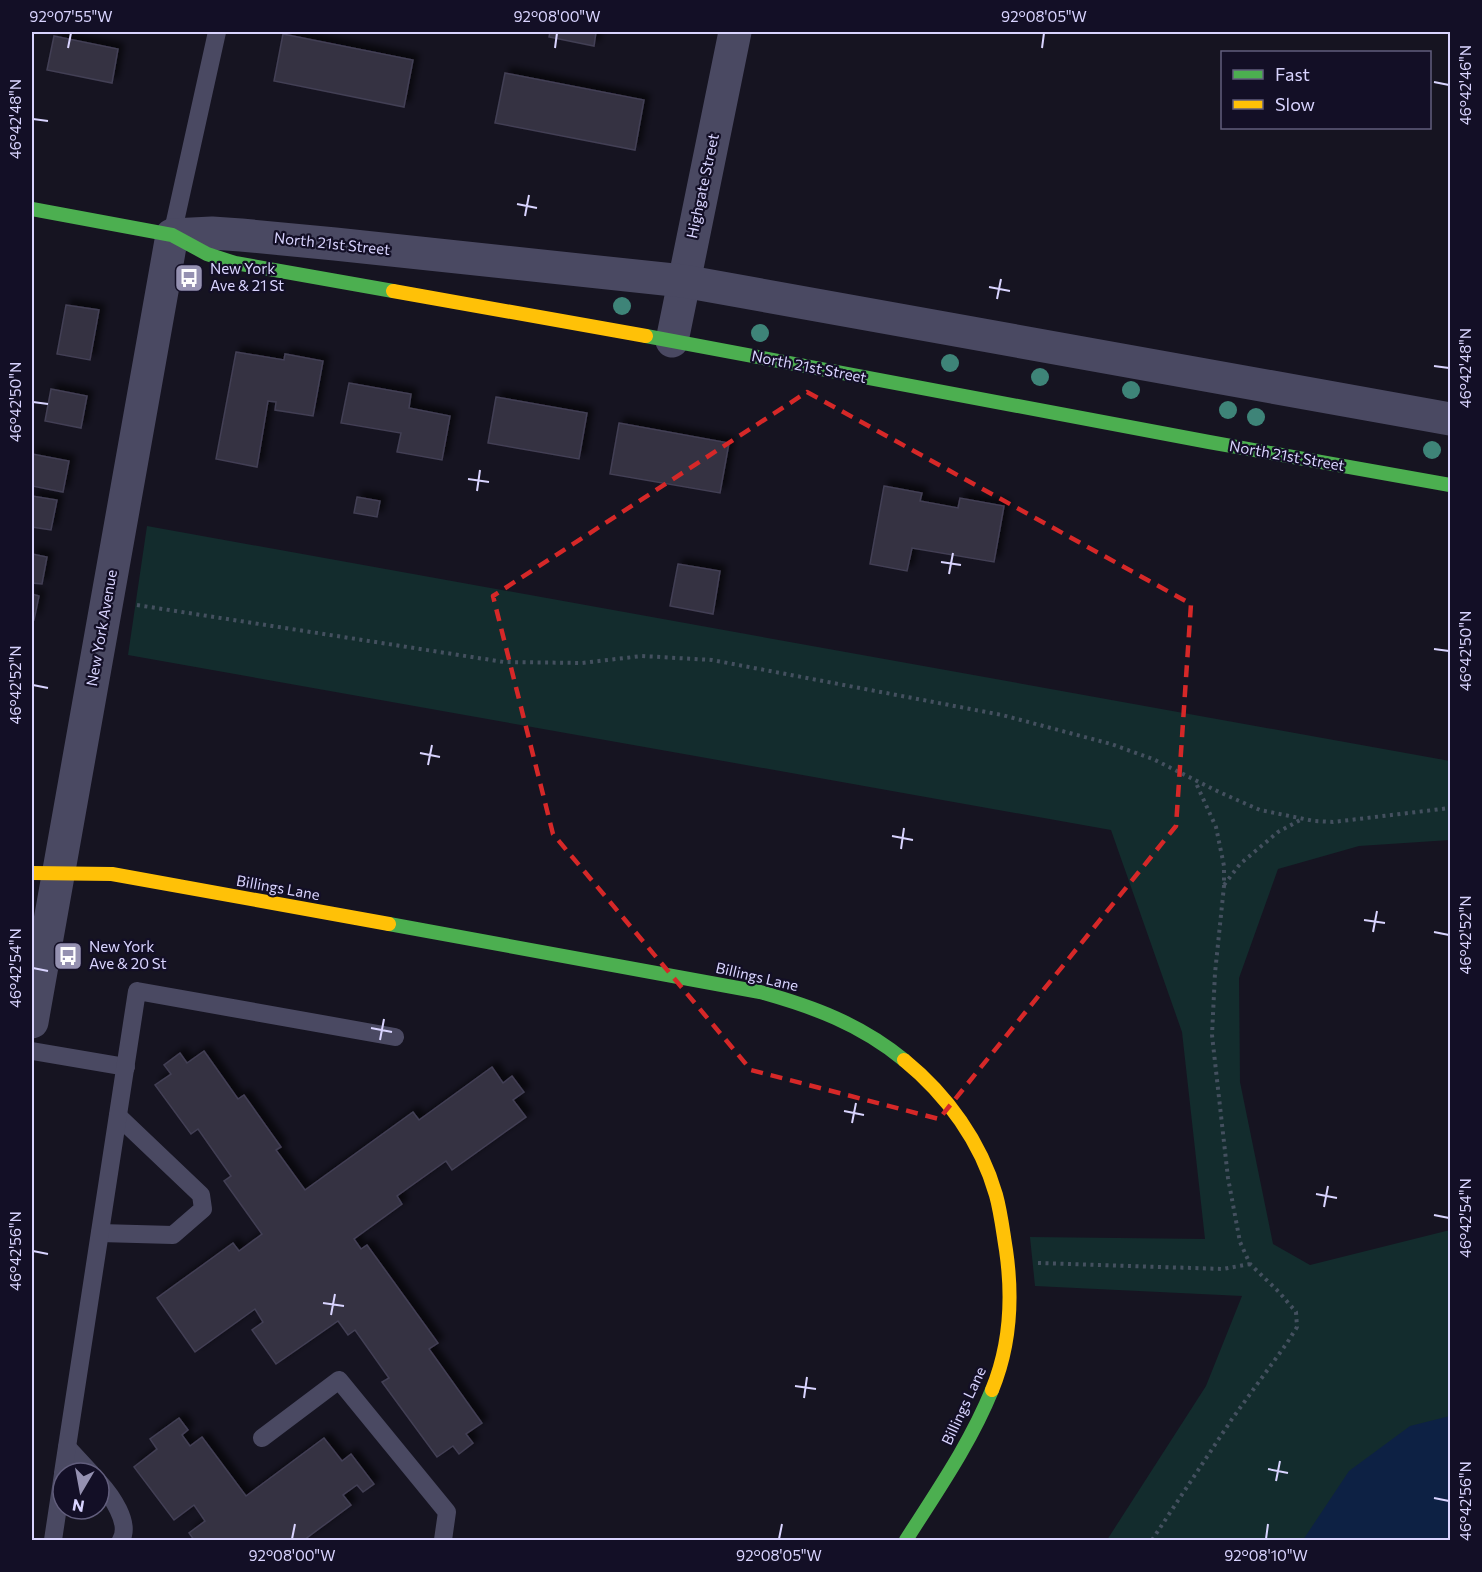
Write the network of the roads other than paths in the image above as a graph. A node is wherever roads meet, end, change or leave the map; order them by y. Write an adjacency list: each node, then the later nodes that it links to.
1 (217, 32): 4 (lane)
2 (735, 32): 5 (street, Highgate Street)
3 (32, 209): 4 (street, North 21st Street)
4 (172, 235): 5 (street, North 21st Street); 6 (street, North 21st Street); 9 (street, New York Avenue)
5 (683, 281): 6 (street, Highgate Street); 7 (street, North 21st Street)
6 (672, 341): 8 (street, North 21st Street)
7 (1450, 419)
8 (1450, 485)
9 (45, 874): 10 (street, New York Avenue); 25 (street, Billings Lane)
10 (32, 1022)
11 (395, 1037): 13 (lane)
12 (32, 1052): 13 (lane)
13 (126, 1067): 14 (lane)
14 (118, 1116): 15 (lane); 15 (lane)
15 (100, 1233): 17 (lane)
16 (262, 1438): 24 (lane)
17 (67, 1447): 18 (lane); 19 (lane)
18 (65, 1461)
19 (80, 1461)
20 (111, 1498): 23 (lane)
21 (56, 1521): 22 (lane)
22 (53, 1540)
23 (121, 1540)
24 (443, 1540)
25 (906, 1540)

